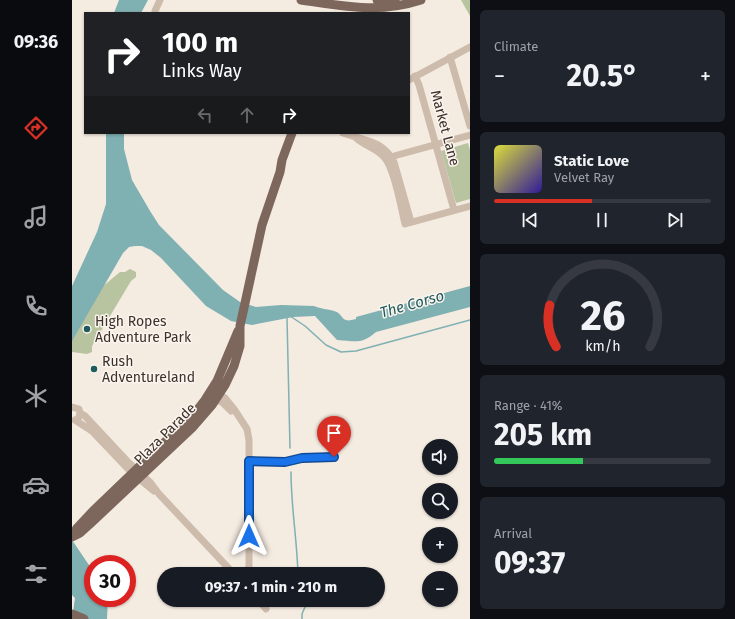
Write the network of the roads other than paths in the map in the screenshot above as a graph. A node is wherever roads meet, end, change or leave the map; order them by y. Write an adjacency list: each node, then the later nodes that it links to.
1 (301, 0): 6 (main road)
2 (377, 0): 3 (main road)
3 (395, 0)
4 (421, 0): 5 (main road)
5 (412, 3): 7 (main road); 9 (main road)
6 (336, 5): 7 (main road); 8 (main road)
7 (358, 7)
8 (340, 12)
9 (394, 12)
10 (470, 47): 11 (street)
11 (450, 57): 12 (street); 13 (street)
12 (412, 78): 18 (street, Market Lane)
13 (470, 126)
14 (292, 134): 20 (main road, Plaza Parade)
15 (298, 134): 20 (main road, Plaza Parade)
16 (356, 135): 19 (street)
17 (470, 135): 18 (street)
18 (436, 144): 19 (street); 22 (street, Market Lane)
19 (389, 158): 22 (street)
20 (280, 172): 23 (main road, Plaza Parade)
21 (470, 206): 22 (street)
22 (454, 210)
23 (214, 395): 28 (street); 29 (main road, Plaza Parade)
24 (72, 407): 25 (street)
25 (80, 413): 26 (street); 29 (street)
26 (74, 420): 29 (street)
27 (334, 457): 28 (street)
28 (249, 461): 32 (street)
29 (138, 474): 30 (main road, Plaza Parade); 31 (street)
30 (72, 536)
31 (227, 567)
32 (249, 567)
33 (72, 614): 34 (main road)
34 (84, 619)

